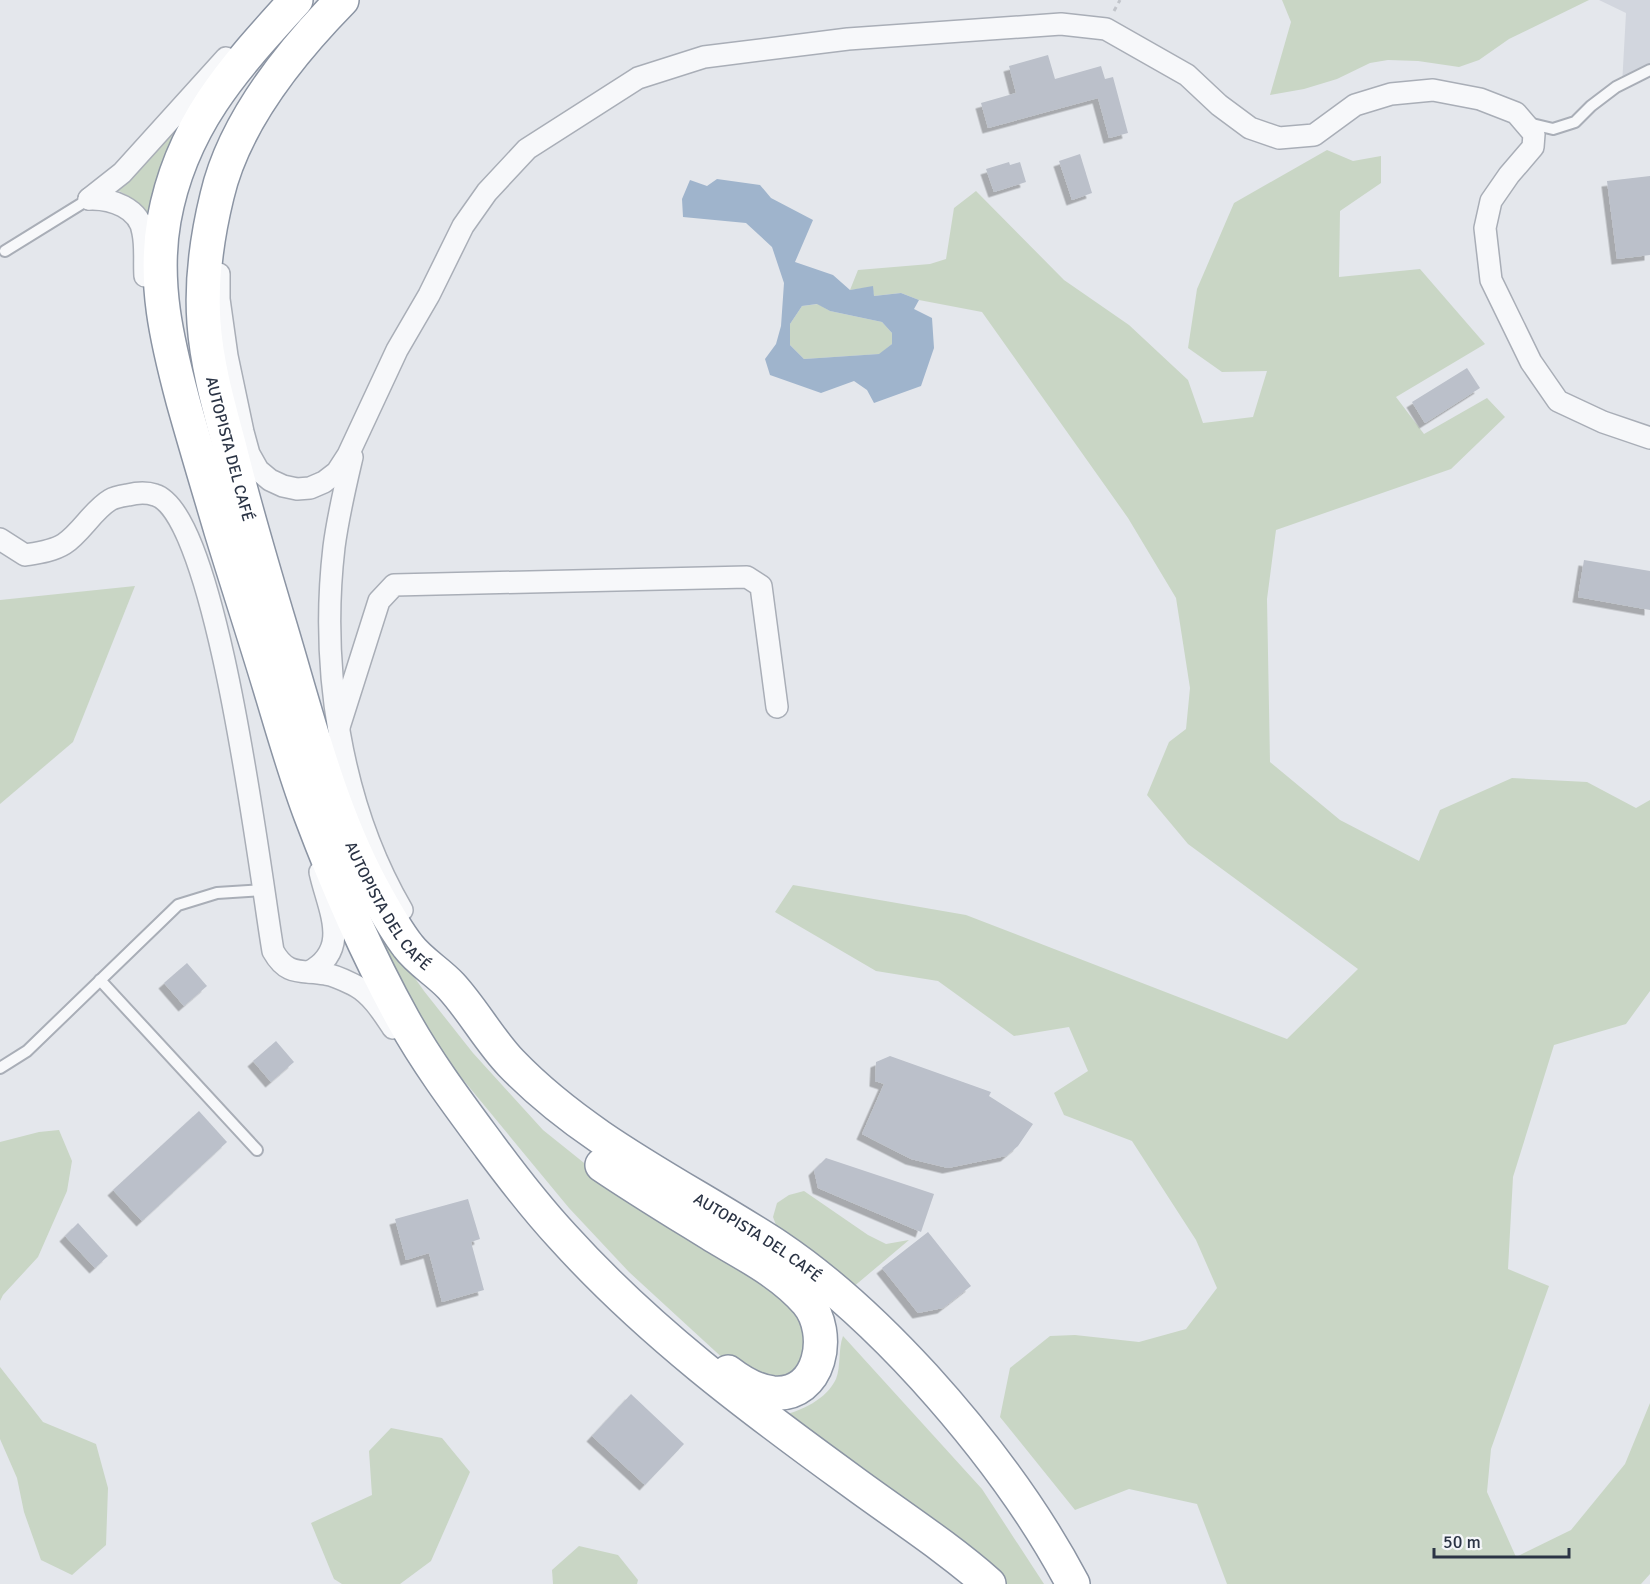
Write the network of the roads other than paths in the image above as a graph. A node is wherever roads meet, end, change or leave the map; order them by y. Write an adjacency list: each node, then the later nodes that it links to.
1 (288, 0): 7 (street)
2 (296, 0): 9 (highway, AUTOPISTA DEL CAFÉ)
3 (342, 0): 4 (highway, AUTOPISTA DEL CAFÉ)
4 (290, 60): 10 (street); 19 (highway, AUTOPISTA DEL CAFÉ)
5 (1650, 70): 6 (lane)
6 (1526, 123): 10 (street); 11 (street)
7 (89, 199): 8 (lane); 9 (street)
8 (5, 251)
9 (180, 388): 15 (highway, AUTOPISTA DEL CAFÉ)
10 (366, 414): 14 (street)
11 (1650, 438)
12 (0, 539): 16 (street)
13 (777, 707): 14 (street)
14 (339, 727): 19 (street)
15 (311, 816): 17 (street); 20 (highway, AUTOPISTA DEL CAFÉ)
16 (264, 890): 17 (street); 18 (lane)
17 (309, 972): 20 (street)
18 (100, 980): 21 (lane); 23 (lane)
19 (449, 984): 22 (highway, AUTOPISTA DEL CAFÉ)
20 (432, 1065): 24 (highway, AUTOPISTA DEL CAFÉ)
21 (0, 1068)
22 (555, 1104): 24 (highway); 26 (highway, AUTOPISTA DEL CAFÉ)
23 (257, 1150)
24 (530, 1200): 25 (highway, AUTOPISTA DEL CAFÉ)
25 (989, 1584)
26 (1073, 1584)

